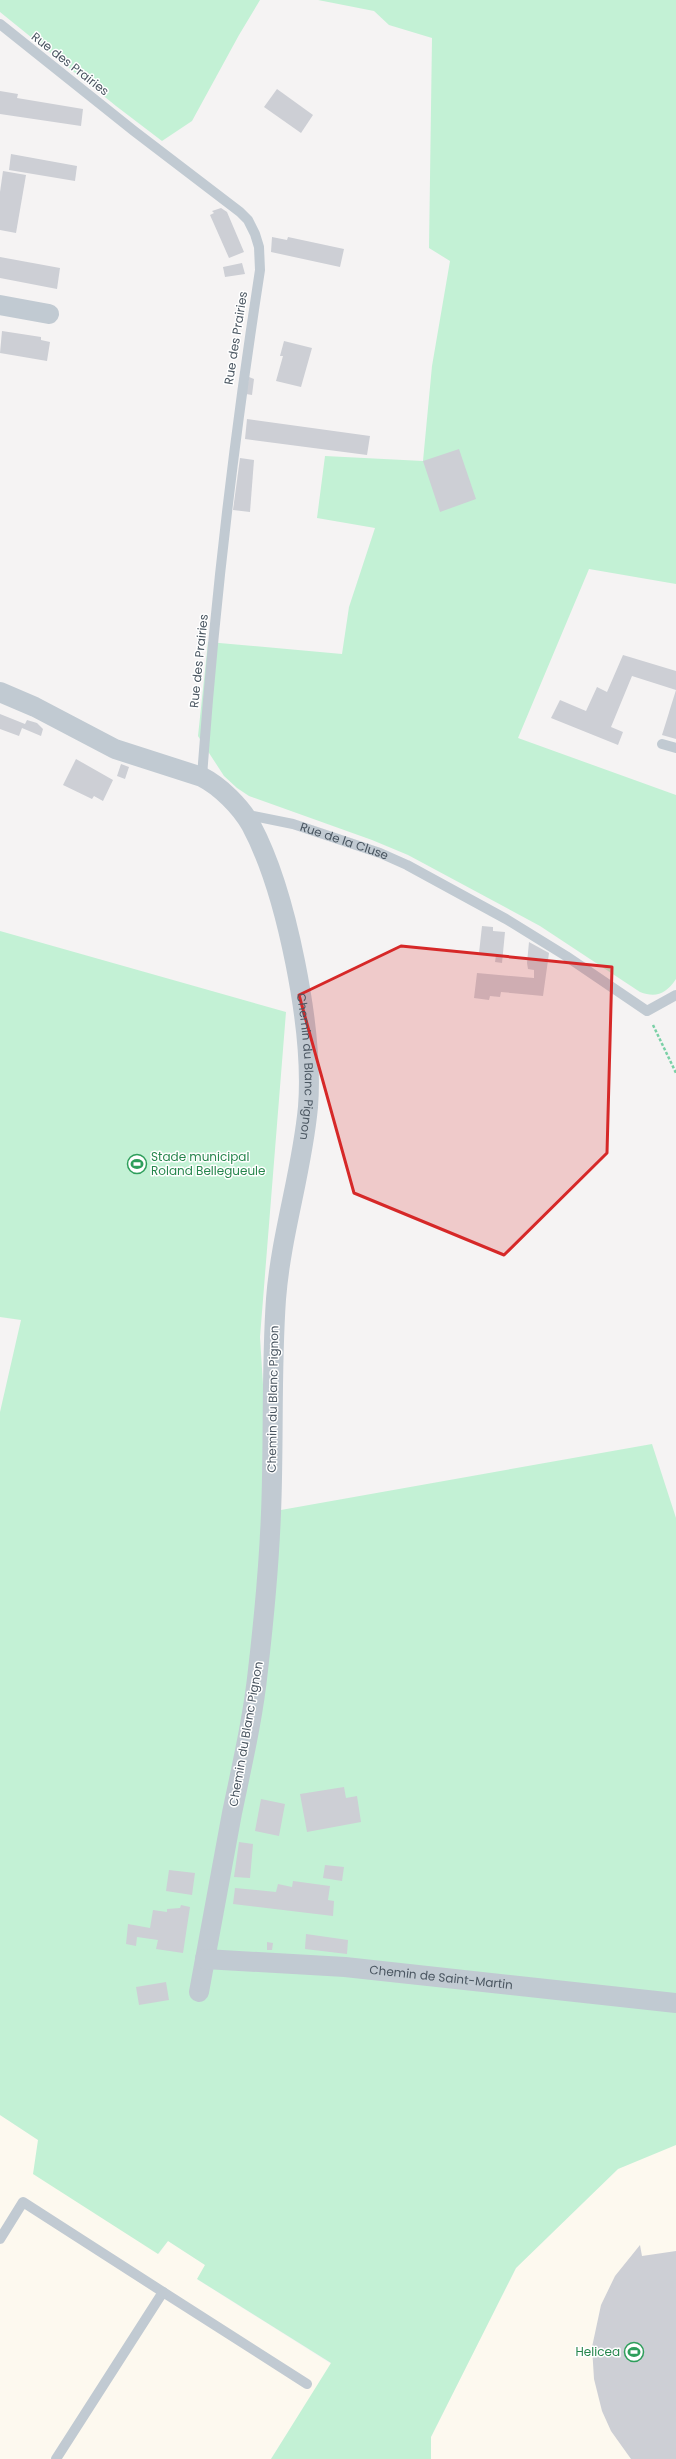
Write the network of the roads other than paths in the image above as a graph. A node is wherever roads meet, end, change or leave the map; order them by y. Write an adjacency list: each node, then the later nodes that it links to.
1 (0, 24): 7 (lane, Rue des Prairies)
2 (0, 305): 3 (street)
3 (49, 314)
4 (0, 692): 7 (street)
5 (662, 744): 6 (lane)
6 (676, 748)
7 (202, 776): 8 (street)
8 (243, 814): 9 (lane, Rue de la Cluse); 10 (street, Chemin du Blanc Pignon)
9 (676, 995)
10 (205, 1959): 11 (street, Chemin du Blanc Pignon); 12 (street, Chemin de Saint-Martin)
11 (199, 1992)
12 (676, 2003)
13 (0, 2239): 14 (lane)
14 (163, 2292): 15 (lane); 16 (lane)
15 (307, 2384)
16 (56, 2459)

